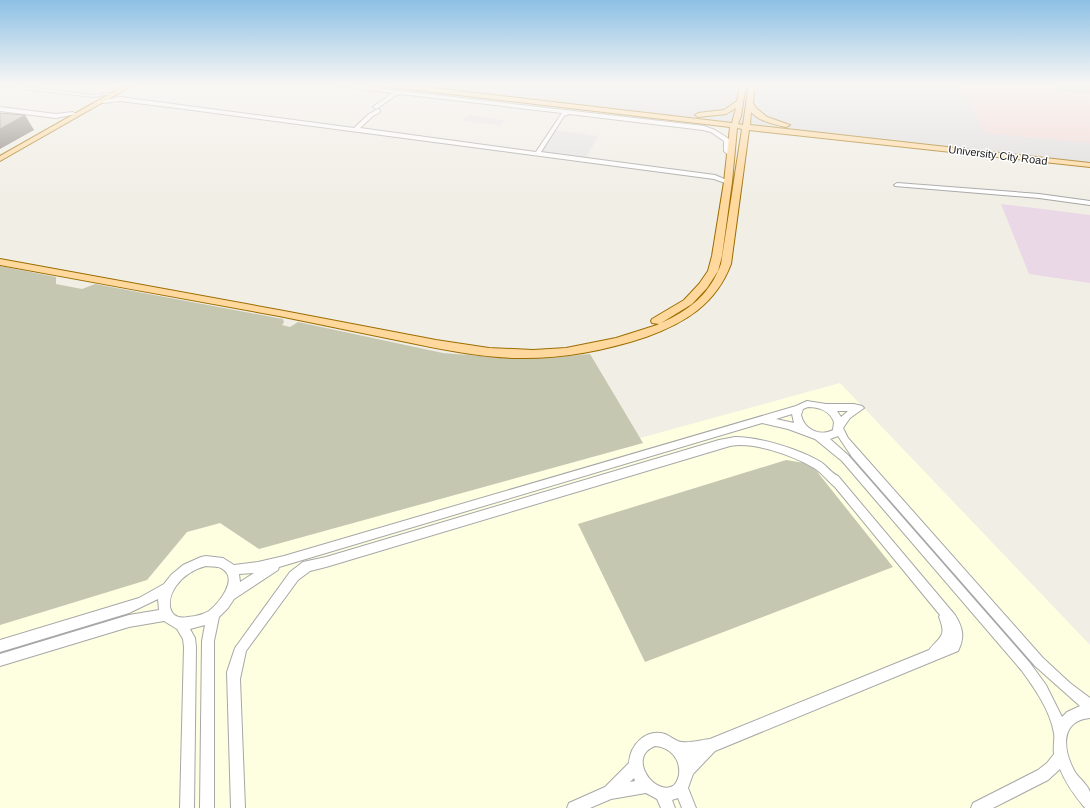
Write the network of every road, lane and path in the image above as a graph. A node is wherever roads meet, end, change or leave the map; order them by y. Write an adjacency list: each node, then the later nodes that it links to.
1 (54, 122): 19 (main road)
2 (63, 122): 20 (main road)
3 (296, 122): 14 (street)
4 (364, 122): 14 (street)
5 (555, 122): 17 (street)
6 (653, 122): 18 (street)
7 (707, 122): 15 (main road)
8 (730, 122): 11 (main road, University City Road)
9 (730, 122): 11 (main road)
10 (772, 122): 12 (main road)
11 (741, 123): 12 (main road, University City Road); 13 (main road); 15 (main road); 16 (main road); 22 (main road)
12 (787, 128): 13 (main road, University City Road); 16 (main road); 23 (main road, University City Road)
13 (817, 129): 21 (main road, University City Road)
14 (355, 130): 17 (street)
15 (732, 139): 18 (main road)
16 (744, 144): 22 (main road)
17 (538, 154): 24 (street)
18 (730, 154): 24 (main road)
19 (0, 155)
20 (0, 160)
21 (1090, 160)
22 (741, 161): 28 (main road)
23 (1090, 165)
24 (728, 178): 27 (main road)
25 (897, 185): 26 (street)
26 (1090, 203)
27 (0, 254)
28 (0, 262)
29 (825, 407): 30 (street); 32 (street); 32 (street)
30 (798, 409): 31 (street); 33 (street)
31 (757, 421): 33 (street); 35 (street)
32 (839, 428): 34 (street); 44 (street)
33 (805, 430): 34 (street)
34 (818, 436): 46 (street)
35 (284, 561): 36 (street); 38 (street)
36 (232, 570): 37 (street); 38 (street)
37 (168, 588): 39 (street); 42 (street)
38 (232, 594): 40 (street)
39 (167, 615): 41 (street); 43 (street)
40 (214, 615): 41 (street); 58 (street)
41 (181, 624): 57 (street)
42 (0, 646)
43 (0, 660)
44 (1090, 706)
45 (1090, 711): 46 (street)
46 (1060, 732): 49 (street)
47 (710, 746): 48 (street); 51 (street); 59 (street)
48 (678, 749): 50 (street); 51 (street)
49 (1062, 756): 56 (street); 62 (street)
50 (636, 766): 52 (street); 54 (street)
51 (686, 771): 53 (street)
52 (644, 787): 54 (street); 55 (street)
53 (681, 788): 55 (street); 61 (street)
54 (610, 792): 60 (street)
55 (665, 802)
56 (1090, 803)
57 (187, 808)
58 (207, 808)
59 (238, 808)
60 (574, 808)
61 (689, 808)
62 (978, 808)

